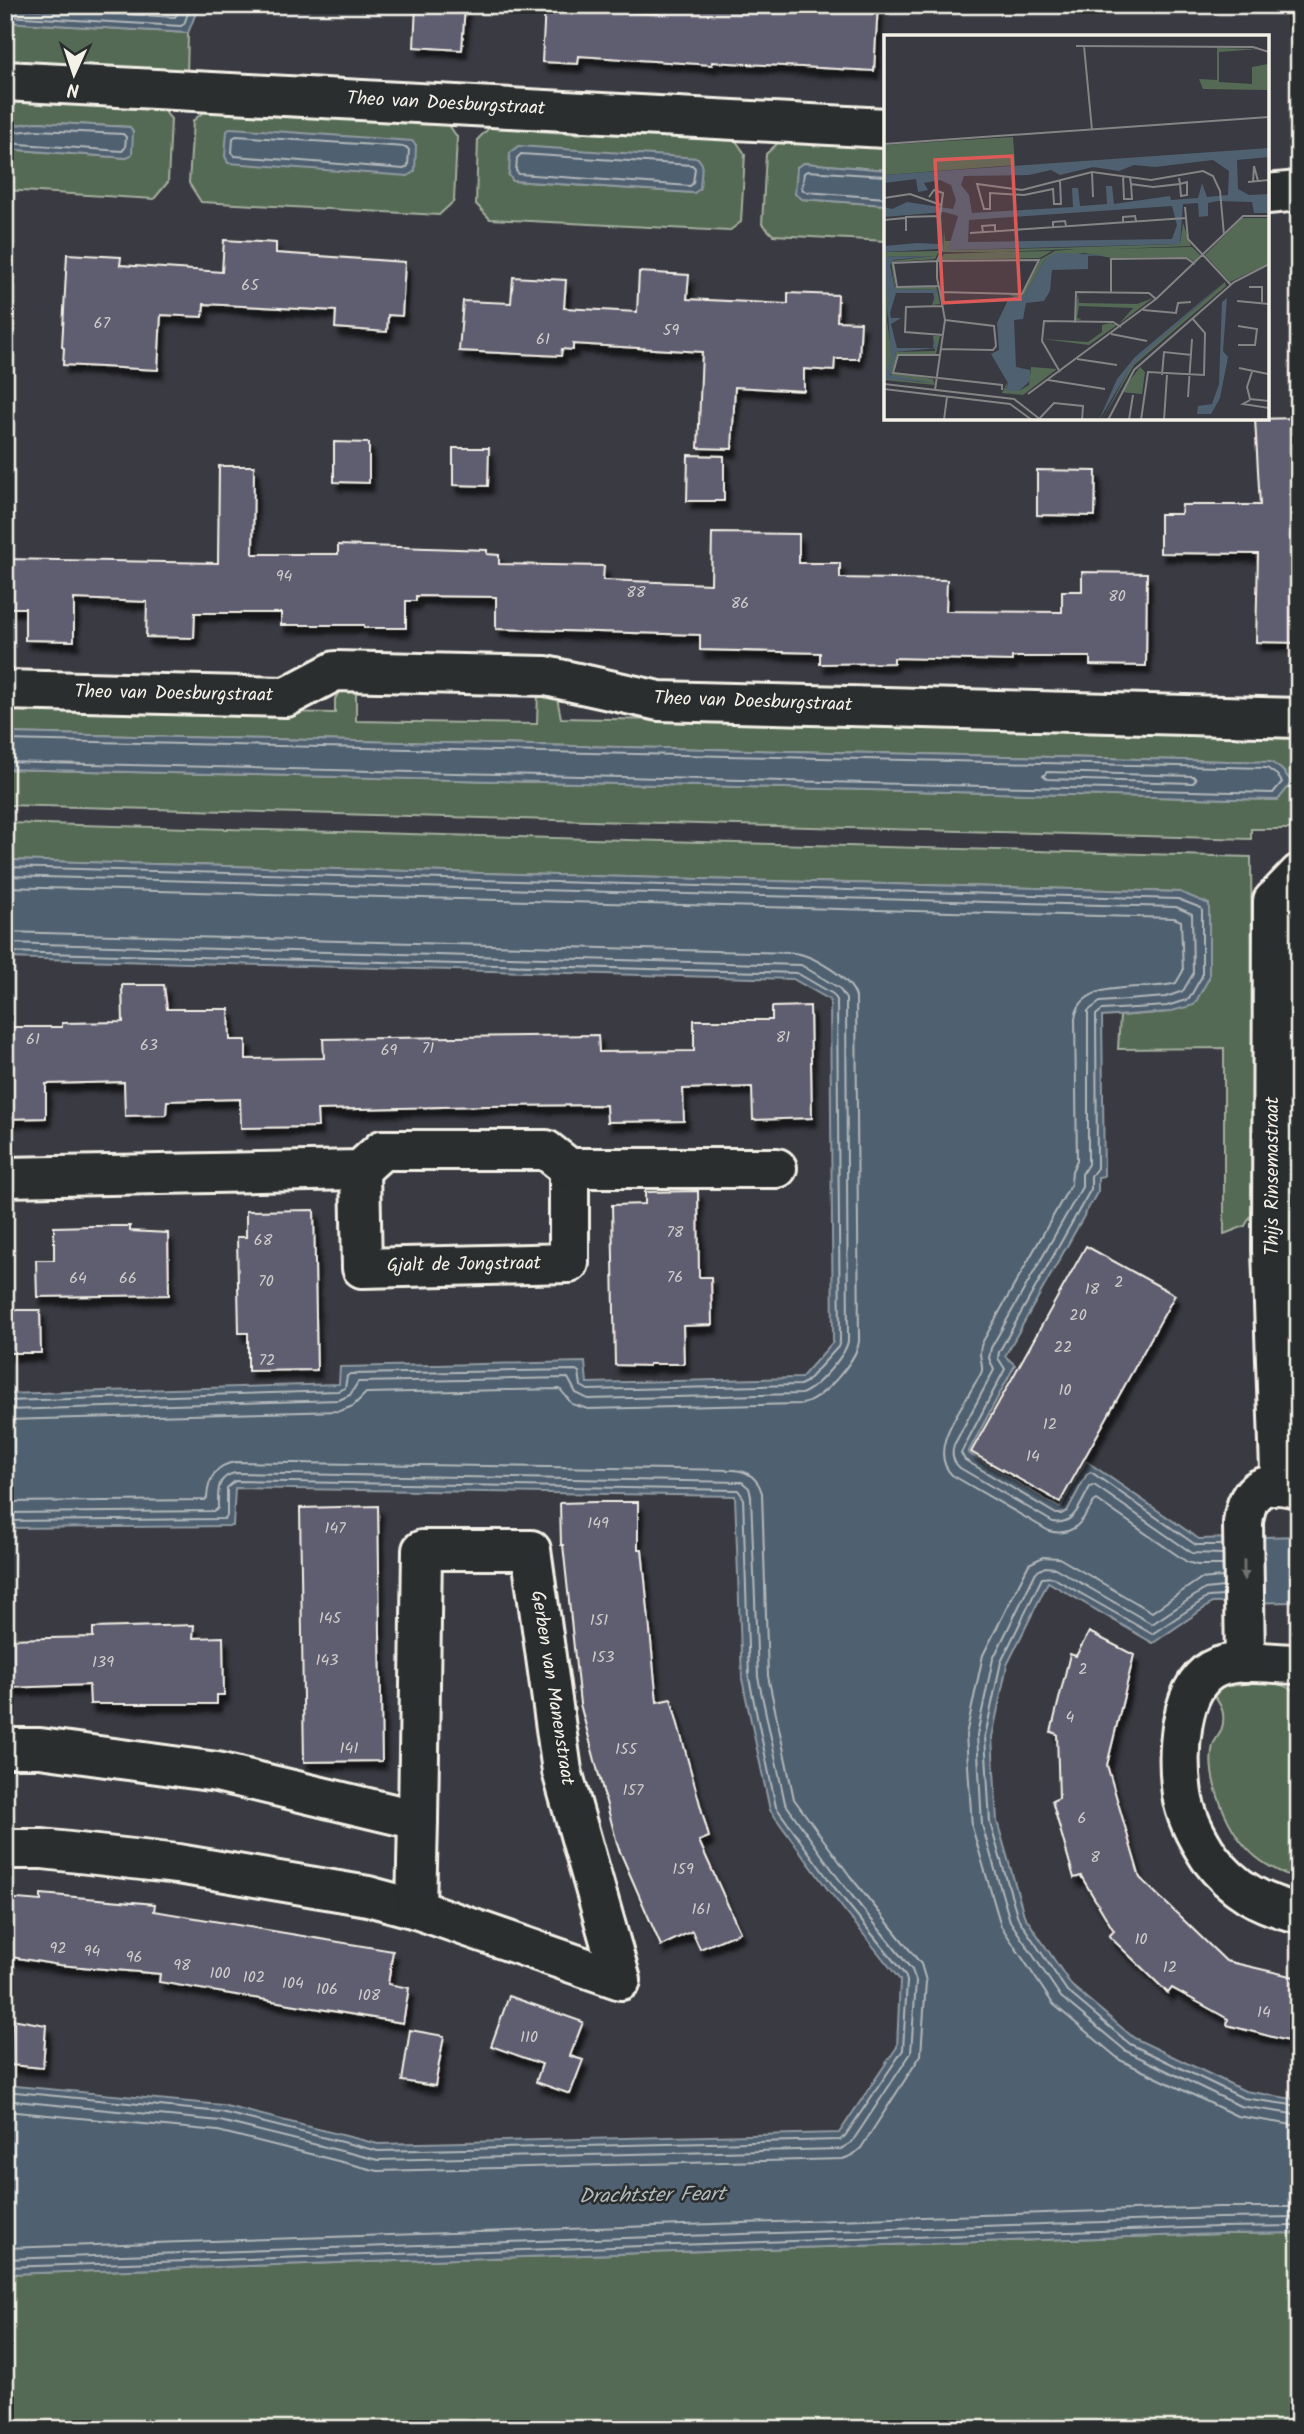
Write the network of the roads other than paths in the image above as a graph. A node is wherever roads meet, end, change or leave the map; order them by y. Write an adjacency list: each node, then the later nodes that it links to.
1 (5, 81): 2 (street, Theo van Doesburgstraat)
2 (884, 128)
3 (1299, 191): 4 (street)
4 (1269, 194)
5 (5, 691): 6 (street, Theo van Doesburgstraat)
6 (1299, 718)
7 (1299, 874): 12 (street, Thijs Rinsemastraat)
8 (569, 1168): 9 (street); 10 (street); 10 (street, Gjalt de Jongstraat)
9 (777, 1168)
10 (360, 1171): 11 (street)
11 (5, 1177)
12 (1289, 1478): 13 (street, one-way to 13)
13 (1245, 1663): 14 (street); 19 (street)
14 (1299, 1664)
15 (5, 1748): 16 (street)
16 (418, 1820): 18 (street, Gerben van Manenstraat); 18 (street, Gerben van Manenstraat)
17 (5, 1849): 18 (street, Gerben van Manenstraat)
18 (416, 1909)
19 (1299, 1913)

